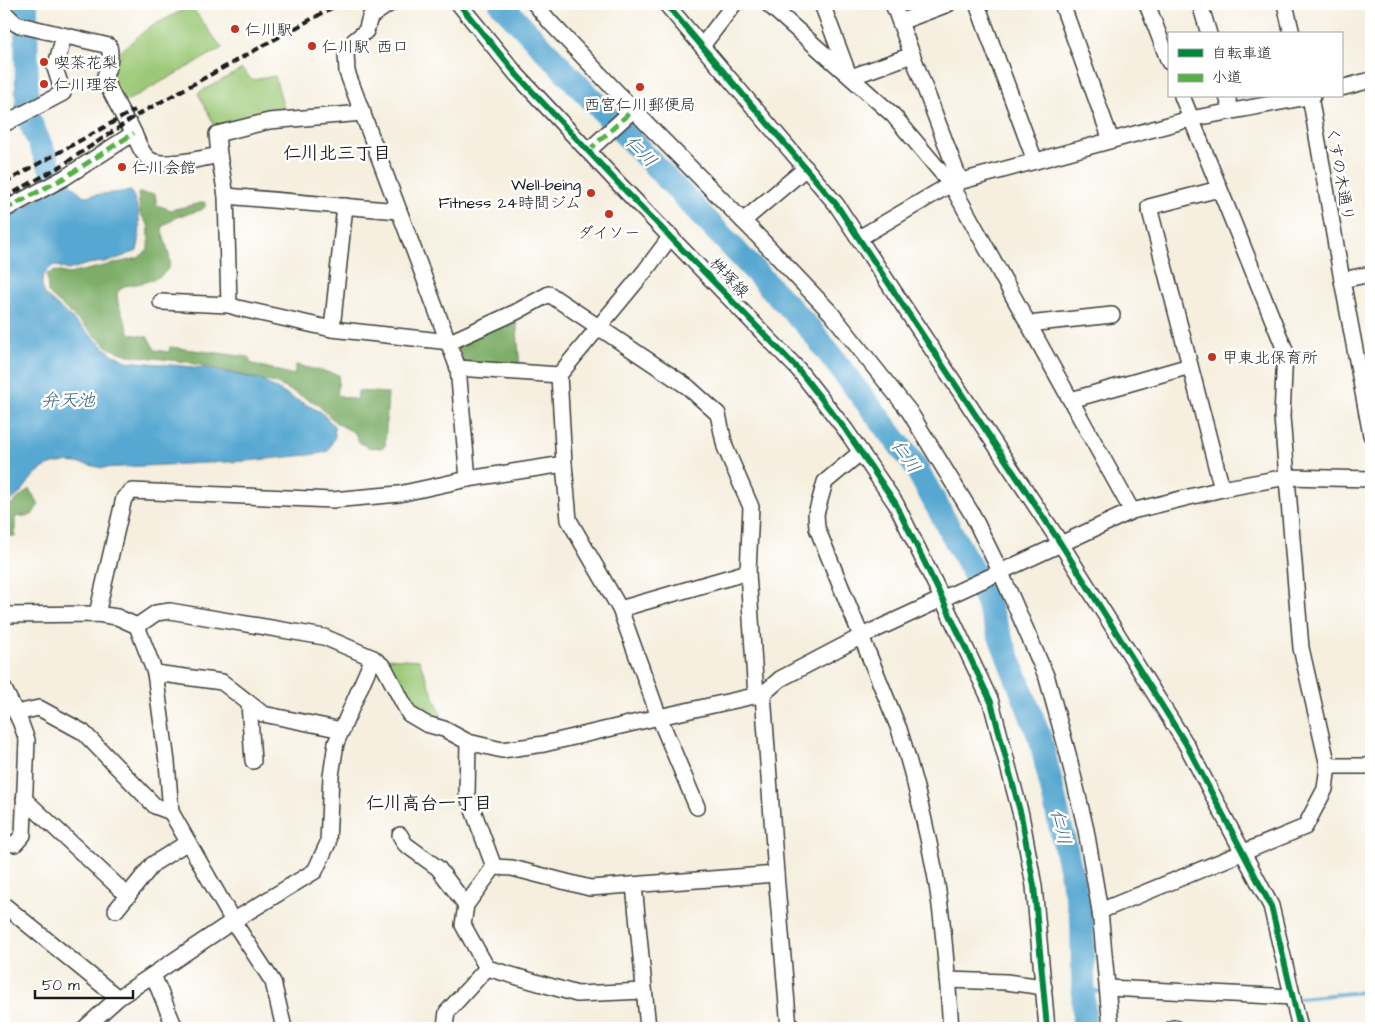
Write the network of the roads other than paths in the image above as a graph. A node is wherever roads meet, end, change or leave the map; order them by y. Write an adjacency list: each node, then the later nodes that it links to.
1 (389, 4): 32 (street)
2 (459, 4): 37 (street, 桝塚線)
3 (535, 4): 30 (street)
4 (666, 4): 20 (street)
5 (734, 4): 20 (street)
6 (768, 4): 23 (street)
7 (822, 4): 23 (street)
8 (893, 4): 16 (street)
9 (977, 4): 39 (street)
10 (1062, 4): 36 (street)
11 (1147, 4): 22 (street)
12 (1200, 4): 17 (street)
13 (1285, 4): 18 (street)
14 (941, 5): 16 (street)
15 (8, 19): 19 (street)
16 (900, 22): 21 (street)
17 (1208, 32)
18 (1292, 32)
19 (64, 36): 34 (street); 35 (street)
20 (702, 46): 40 (street)
21 (912, 55): 23 (street); 41 (street)
22 (1168, 59)
23 (850, 76): 41 (street)
24 (1371, 80): 25 (street)
25 (1342, 88)
26 (1183, 98): 33 (street)
27 (1228, 98): 31 (street)
28 (1305, 98): 31 (street)
29 (1311, 98): 51 (street, くすの木通り)
30 (633, 110): 37 (street); 47 (street)
31 (1231, 111): 33 (street)
32 (362, 113): 38 (street); 46 (street)
33 (1190, 119): 36 (street); 42 (street)
34 (10, 120)
35 (134, 133): 38 (street); 45 (street)
36 (1111, 140): 39 (street)
37 (588, 151): 48 (street, 桝塚線)
38 (219, 155): 43 (street)
39 (1035, 161): 41 (street)
40 (806, 168): 47 (street); 49 (street)
41 (956, 182): 49 (street); 55 (street)
42 (1219, 189): 59 (street); 67 (street)
43 (226, 196): 44 (street); 53 (street)
44 (345, 206): 46 (street); 57 (street)
45 (4, 210)
46 (399, 211): 58 (street)
47 (743, 221): 74 (street)
48 (671, 236): 56 (street); 65 (street, 桝塚線)
49 (859, 238): 72 (street)
50 (1371, 274): 51 (street)
51 (1342, 280): 62 (street, くすの木通り)
52 (161, 302): 53 (street)
53 (229, 305): 57 (street)
54 (1112, 315): 55 (street)
55 (1028, 324): 63 (street)
56 (598, 328): 58 (street); 61 (street); 73 (street)
57 (332, 330): 58 (street)
58 (450, 342): 60 (street)
59 (1190, 366): 63 (street); 70 (street)
60 (458, 368): 61 (street); 68 (street)
61 (558, 375): 66 (street)
62 (1367, 391): 64 (street, くすの木通り)
63 (1071, 400): 71 (street)
64 (1371, 435)
65 (861, 452): 75 (street, 桝塚線); 80 (street)
66 (564, 464): 68 (street); 76 (street)
67 (1287, 477): 69 (street); 70 (street); 91 (street)
68 (468, 479): 77 (street)
69 (1371, 479)
70 (1222, 488): 71 (street)
71 (1132, 511): 72 (street)
72 (1061, 544): 74 (street); 99 (street)
73 (748, 572): 76 (street); 84 (street)
74 (1001, 572): 75 (street); 107 (street)
75 (942, 598): 80 (street); 112 (street, 桝塚線)
76 (620, 609): 87 (street)
77 (97, 614): 78 (street); 79 (street)
78 (4, 615)
79 (137, 626): 81 (street); 82 (street)
80 (862, 636): 84 (street); 111 (street)
81 (373, 658): 88 (street); 89 (street)
82 (155, 673): 85 (street); 95 (street)
83 (4, 689): 86 (street)
84 (760, 695): 87 (street); 101 (street)
85 (250, 703): 88 (street); 90 (street)
86 (16, 713): 93 (street); 95 (street)
87 (659, 717): 89 (street); 94 (street)
88 (342, 730): 108 (street)
89 (468, 742): 100 (street)
90 (253, 761)
91 (1328, 766): 92 (street); 99 (street)
92 (1371, 766)
93 (24, 799): 98 (street); 103 (street)
94 (697, 807)
95 (171, 812): 97 (street)
96 (400, 835): 105 (street)
97 (188, 842): 103 (street); 108 (street)
98 (4, 843)
99 (1243, 852): 107 (street); 115 (street)
100 (494, 867): 102 (street); 105 (street)
101 (776, 874): 102 (street); 122 (street)
102 (634, 885): 114 (street)
103 (128, 896): 106 (street)
104 (4, 905): 116 (street)
105 (466, 906): 109 (street)
106 (116, 910)
107 (1100, 911): 113 (street)
108 (233, 921): 110 (street); 119 (street)
109 (487, 968): 114 (street); 120 (street)
110 (153, 975): 116 (street); 118 (street)
111 (947, 980): 112 (street); 123 (street)
112 (1044, 987): 124 (street, 桝塚線)
113 (1108, 988): 115 (street); 125 (street)
114 (644, 990): 121 (street)
115 (1293, 997): 126 (street)
116 (118, 998): 117 (street)
117 (85, 1028)
118 (175, 1028)
119 (284, 1028)
120 (446, 1028)
121 (648, 1028)
122 (789, 1028)
123 (951, 1028)
124 (1047, 1028)
125 (1111, 1028)
126 (1300, 1028)

